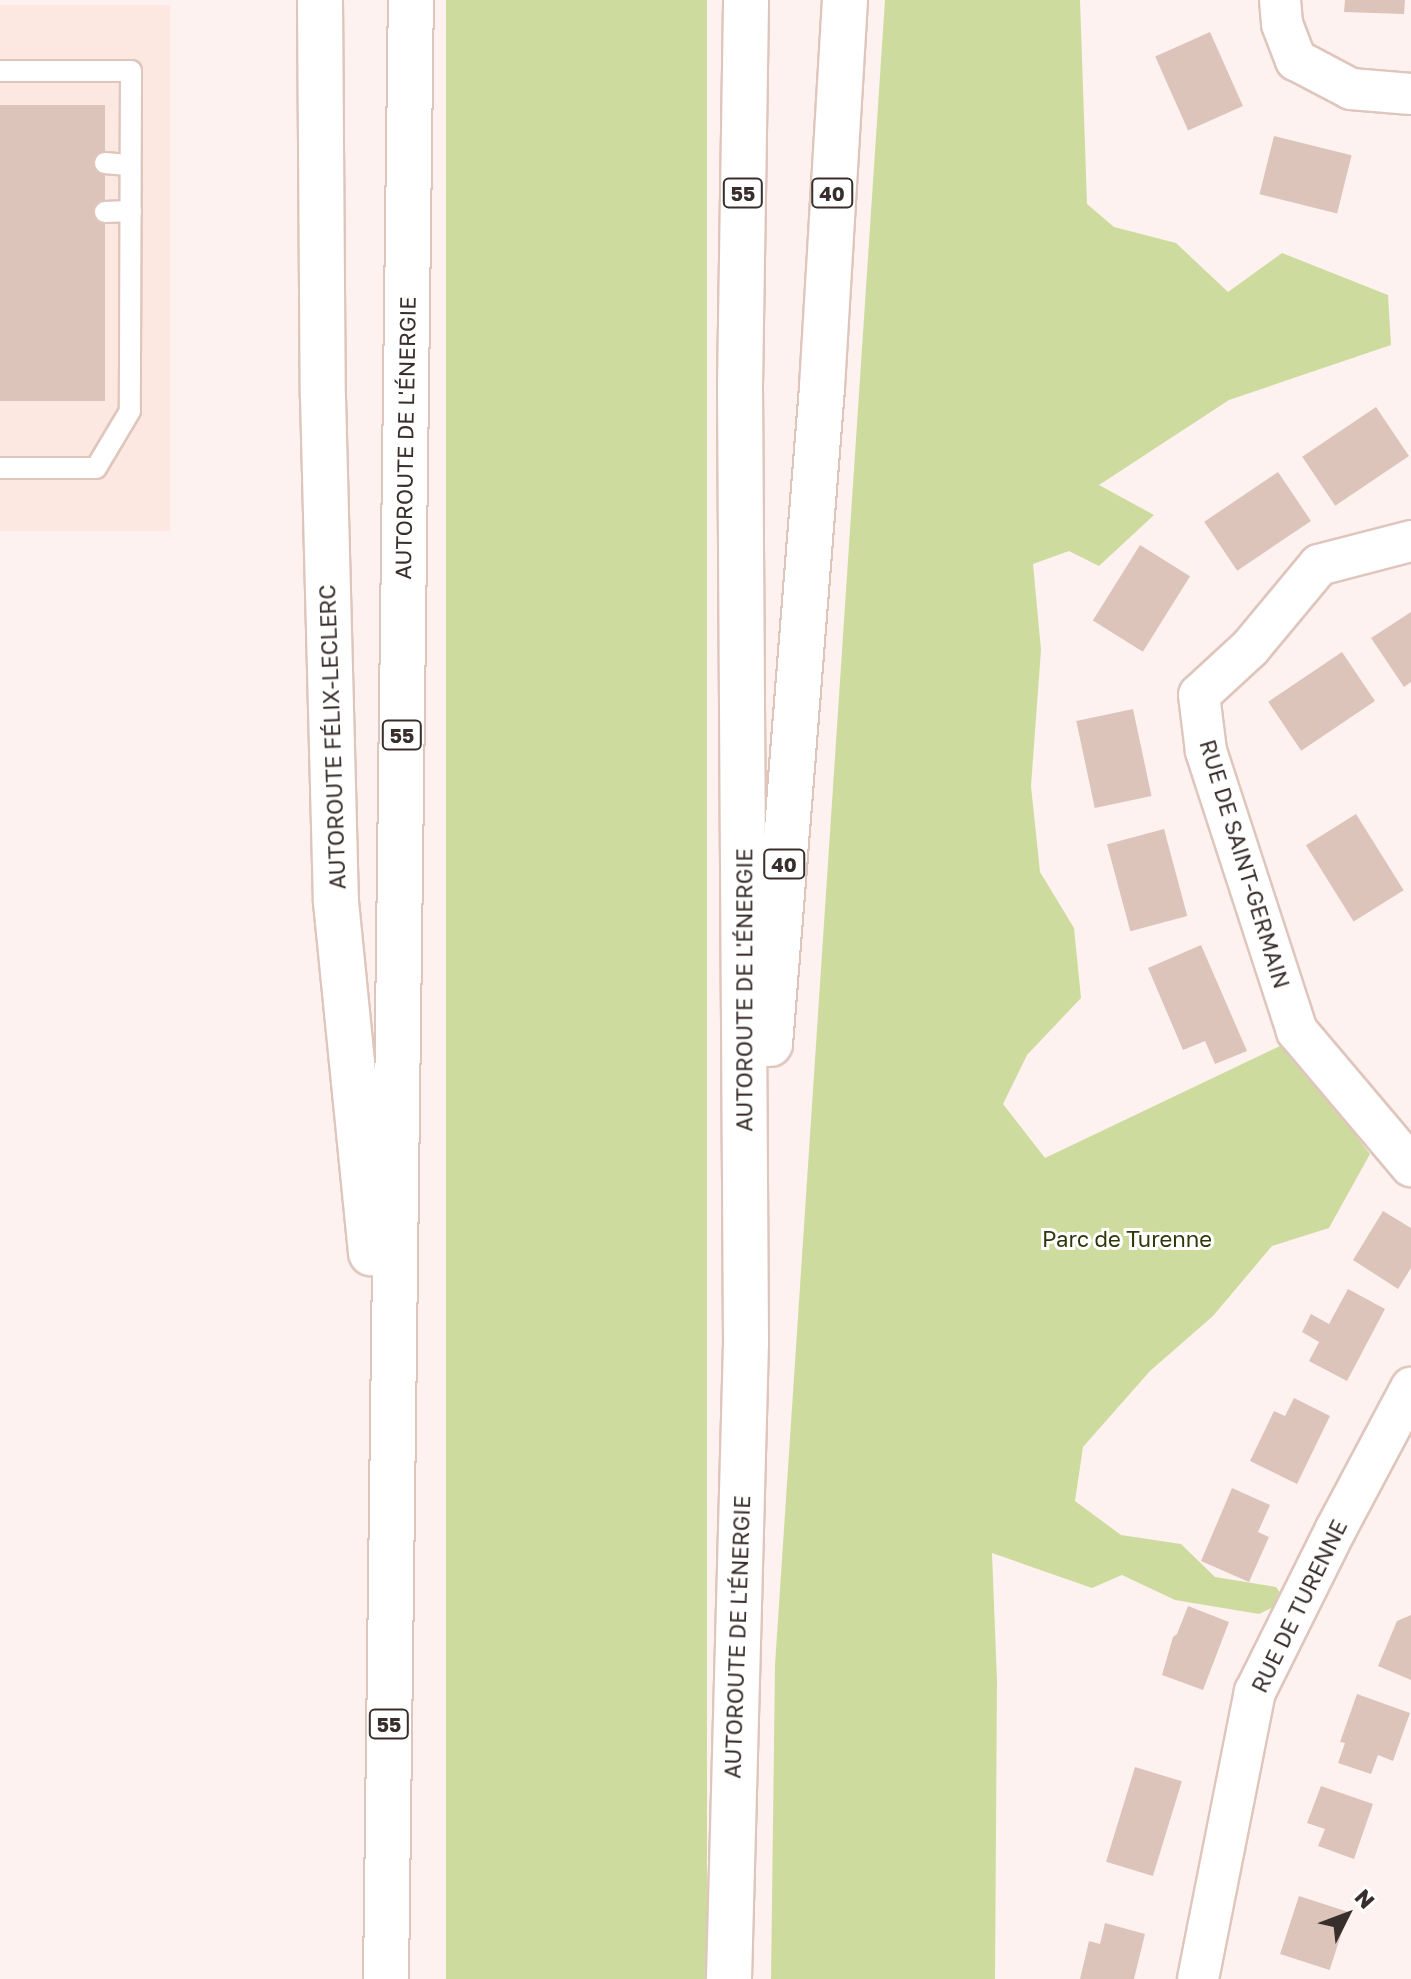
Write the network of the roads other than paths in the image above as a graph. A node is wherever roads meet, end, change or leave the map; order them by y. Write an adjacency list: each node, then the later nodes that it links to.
1 (320, 0): 17 (highway, AUTOROUTE FÉLIX-LECLERC)
2 (411, 0): 17 (highway, AUTOROUTE DE L'ÉNERGIE / 55)
3 (746, 0): 15 (highway, AUTOROUTE DE L'ÉNERGIE / 55)
4 (845, 0): 15 (highway, 40)
5 (1280, 0): 7 (street)
6 (0, 71): 9 (lane)
7 (1411, 94)
8 (105, 163): 9 (lane)
9 (130, 165): 10 (lane)
10 (131, 211): 11 (lane); 12 (lane)
11 (105, 212)
12 (0, 468)
13 (1411, 541): 14 (street, RUE DE SAINT-GERMAIN)
14 (1411, 1166)
15 (746, 1341): 19 (highway, AUTOROUTE DE L'ÉNERGIE / 55)
16 (1411, 1388): 20 (street, RUE DE TURENNE)
17 (392, 1471): 18 (highway, AUTOROUTE DE L'ÉNERGIE / 55)
18 (386, 1979)
19 (729, 1979)
20 (1198, 1979)

